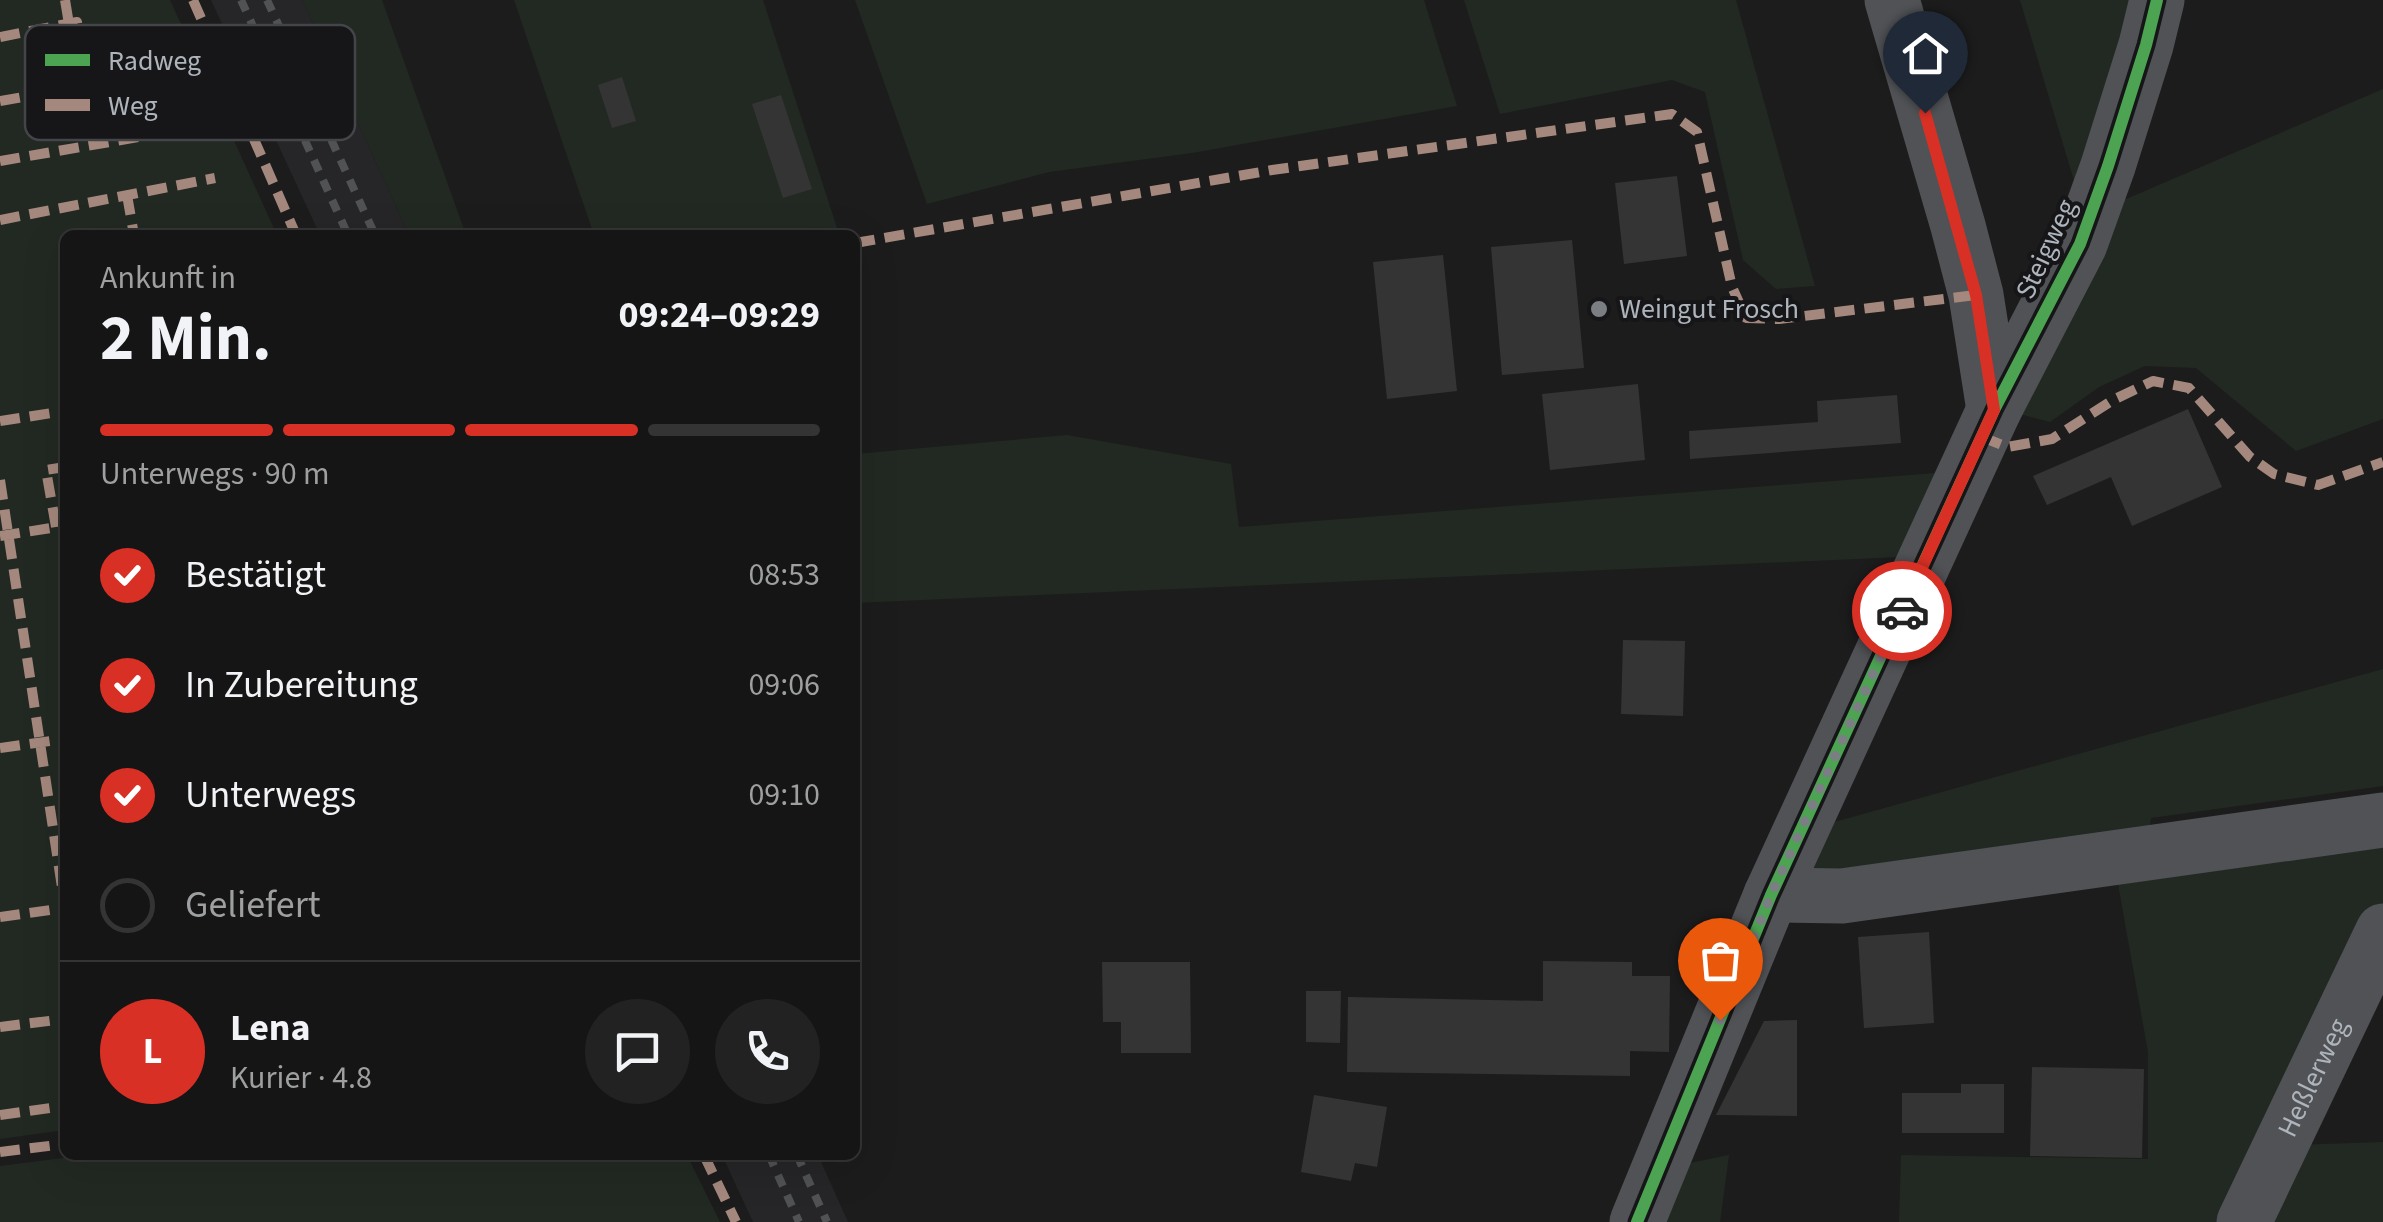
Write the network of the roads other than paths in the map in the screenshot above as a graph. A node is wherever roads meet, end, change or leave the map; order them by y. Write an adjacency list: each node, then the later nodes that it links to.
1 (1892, 0): 3 (lane)
2 (2157, 0): 3 (lane, Steigweg)
3 (1994, 410): 5 (lane, Steigweg)
4 (2383, 820): 5 (lane)
5 (1771, 895): 7 (lane, Steigweg)
6 (2383, 931): 8 (lane, Heßlerweg)
7 (1638, 1222)
8 (2244, 1222)

